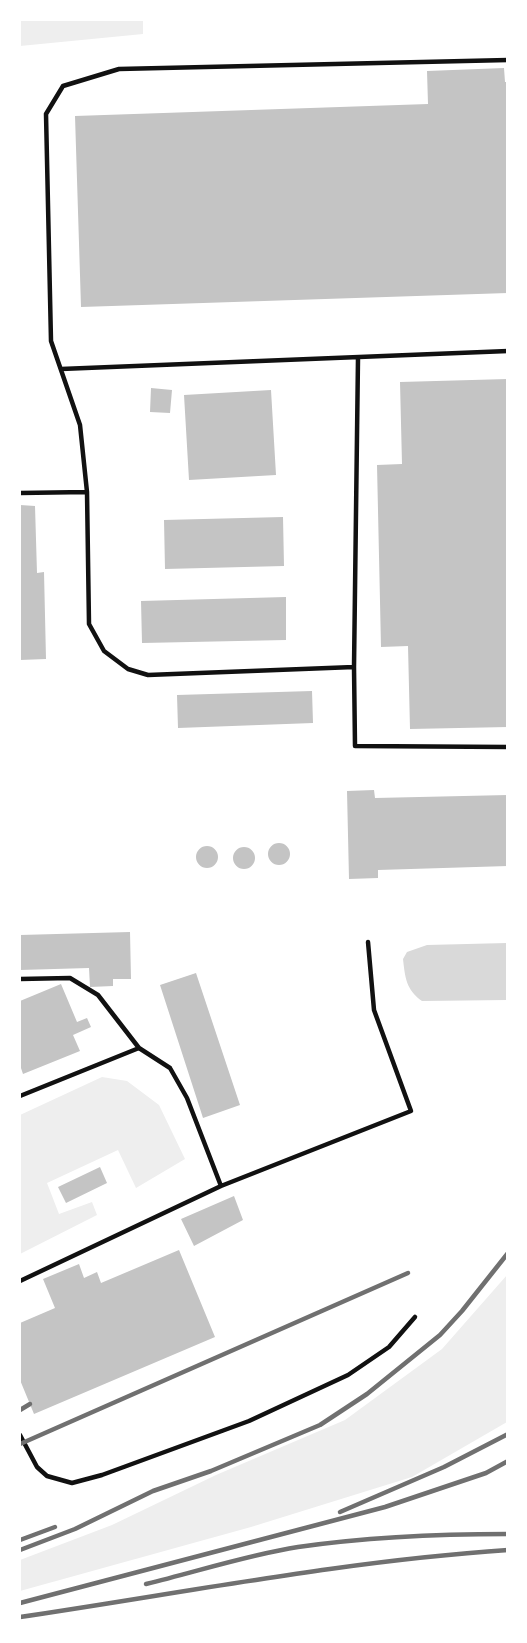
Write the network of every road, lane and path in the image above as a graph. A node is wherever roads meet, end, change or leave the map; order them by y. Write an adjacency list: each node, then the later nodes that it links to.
1 (507, 60): 4 (lane)
2 (507, 351): 3 (lane)
3 (358, 358): 4 (lane); 7 (lane)
4 (61, 369): 5 (lane)
5 (87, 492): 6 (lane); 7 (lane)
6 (20, 493)
7 (354, 667): 8 (lane)
8 (507, 747)
9 (368, 942): 13 (lane)
10 (20, 979): 11 (lane)
11 (139, 1048): 12 (lane); 13 (lane)
12 (20, 1096)
13 (221, 1186): 14 (lane)
14 (20, 1281)
15 (415, 1317): 16 (lane)
16 (20, 1435)

